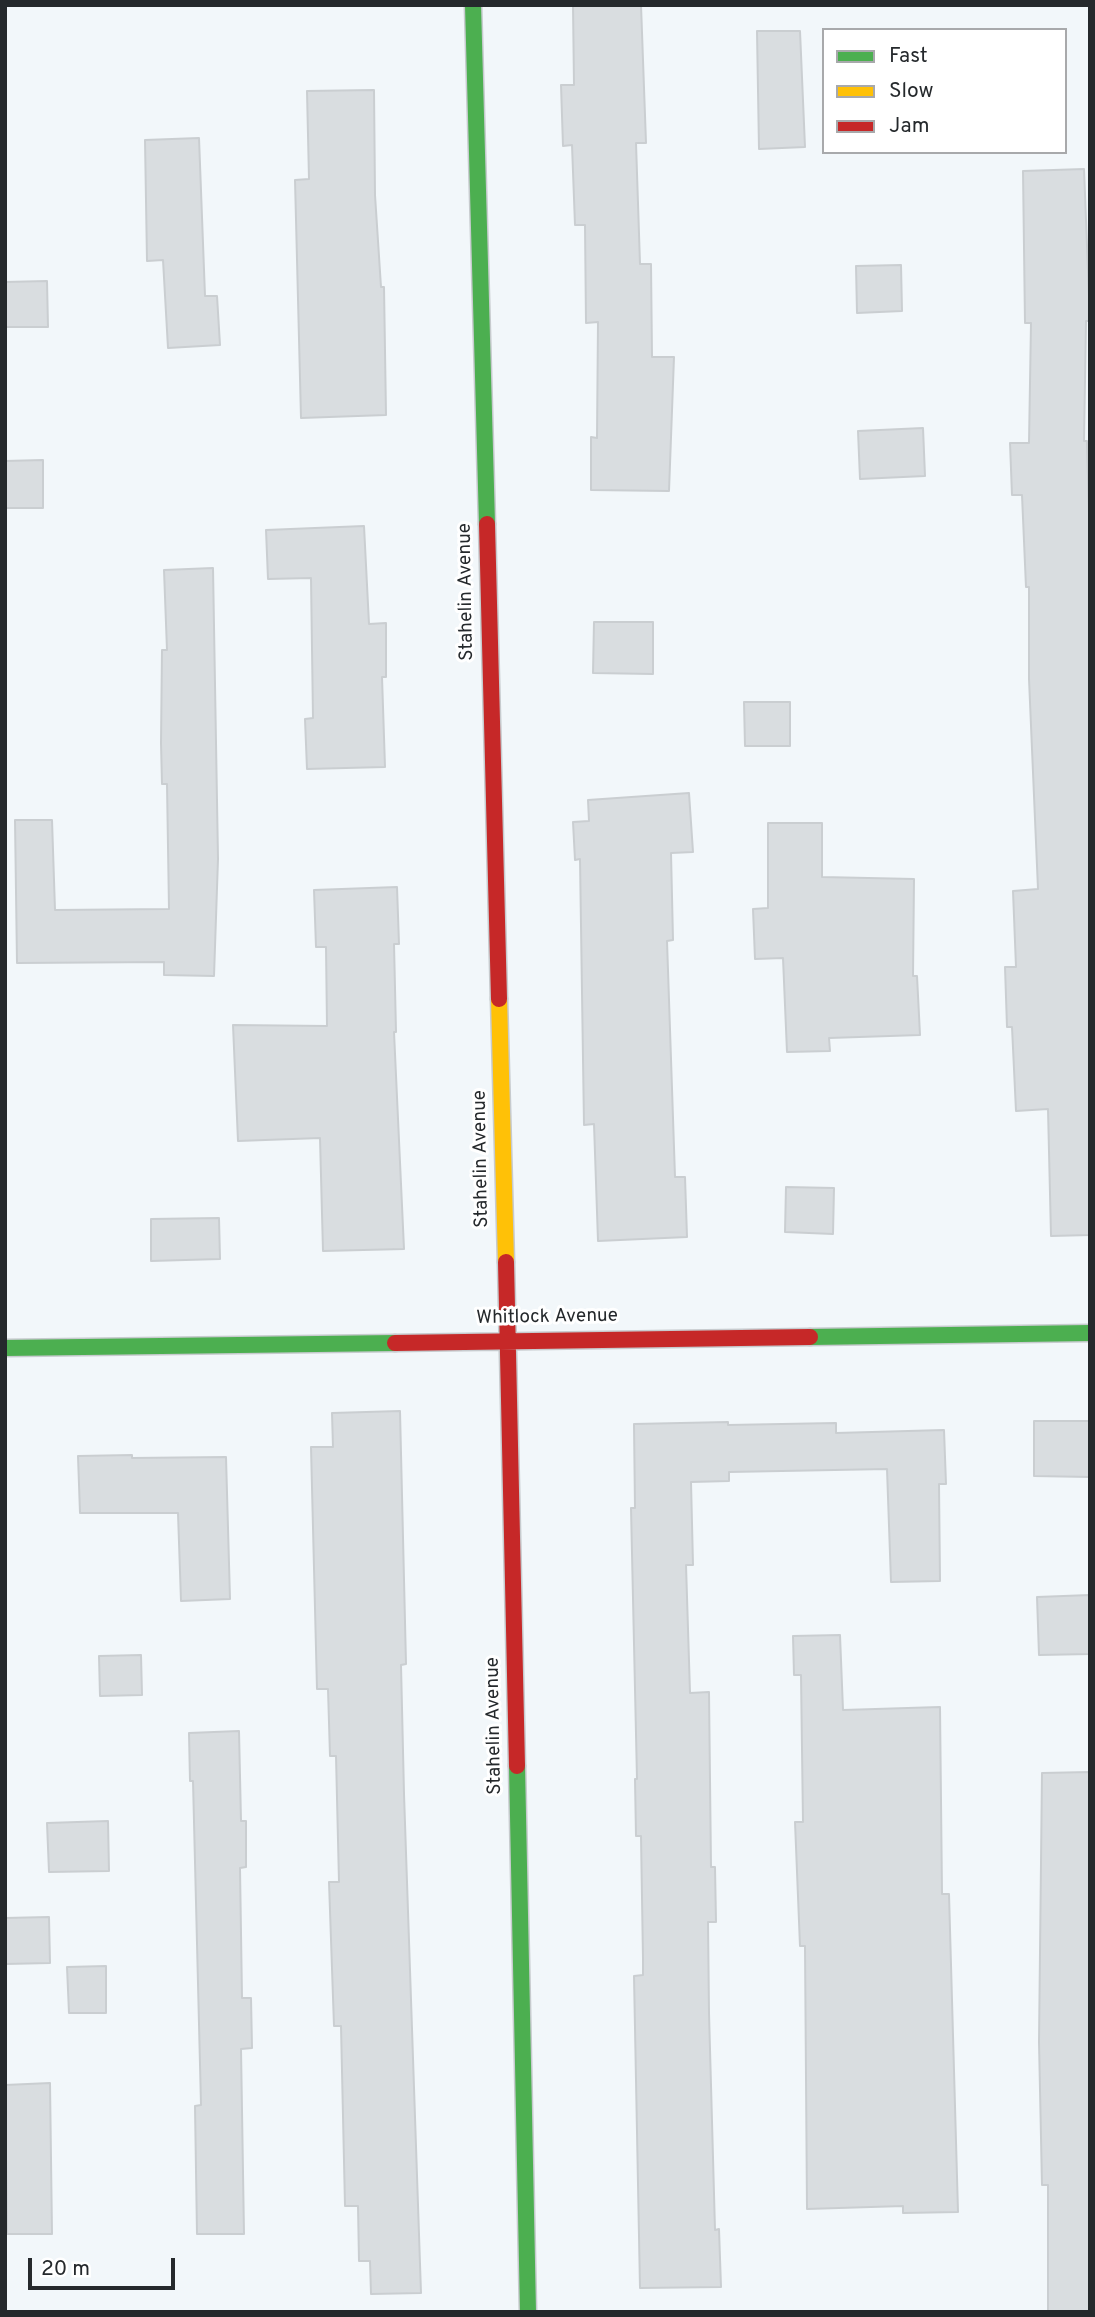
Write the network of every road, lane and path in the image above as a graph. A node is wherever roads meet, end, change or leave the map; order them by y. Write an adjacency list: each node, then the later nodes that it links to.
1 (473, 5): 3 (street, Stahelin Avenue)
2 (1090, 1333): 3 (street, Whitlock Avenue)
3 (508, 1339): 4 (street, Whitlock Avenue); 5 (street, Stahelin Avenue)
4 (5, 1348)
5 (528, 2312)

